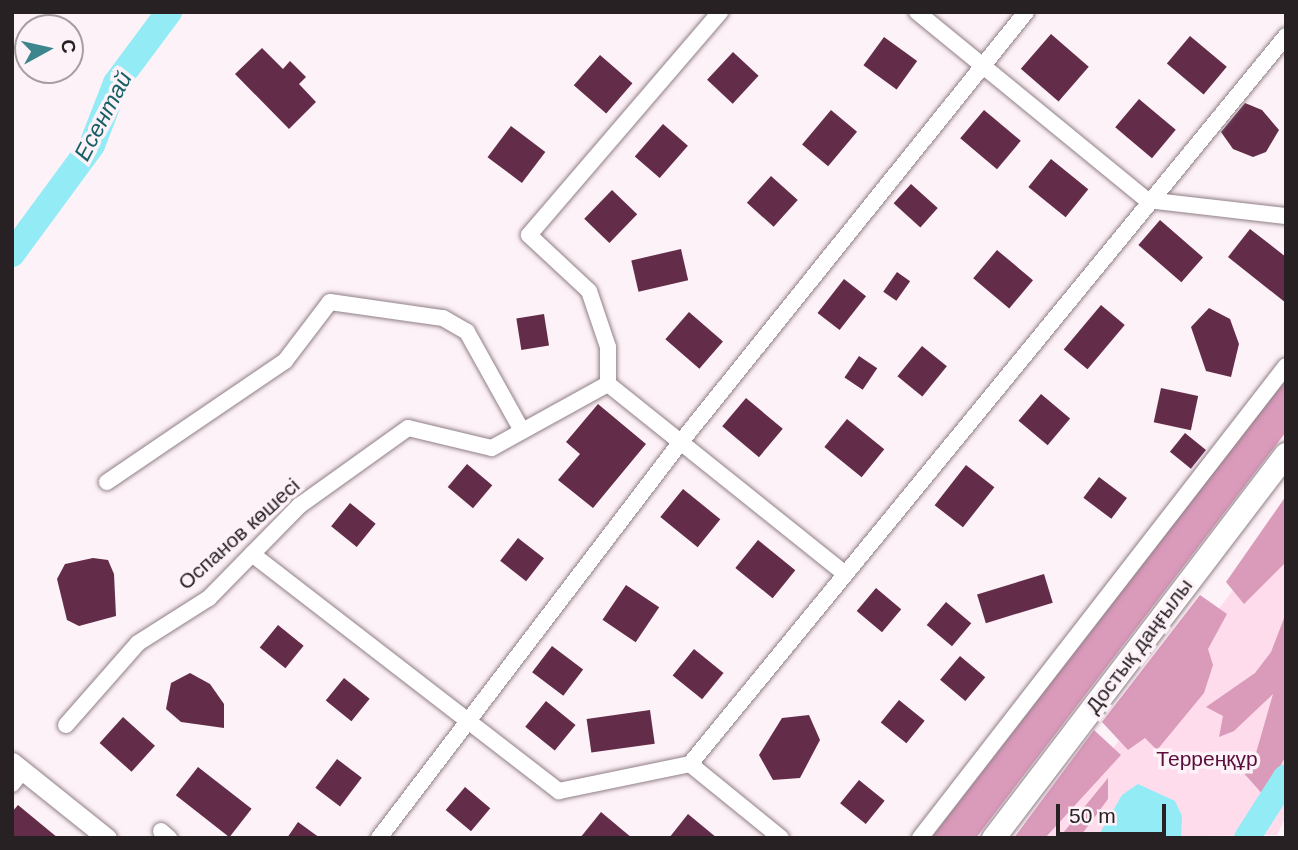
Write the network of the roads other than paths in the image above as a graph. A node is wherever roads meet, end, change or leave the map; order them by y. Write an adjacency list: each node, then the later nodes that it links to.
1 (720, 12): 9 (street)
2 (917, 12): 5 (street)
3 (1026, 12): 5 (street)
4 (1286, 36): 6 (street)
5 (980, 67): 6 (street); 11 (street)
6 (1147, 200): 7 (street); 15 (street)
7 (1286, 216)
8 (1286, 366): 23 (street)
9 (608, 384): 10 (street, Оспанов көшесі); 11 (street)
10 (522, 431): 13 (street); 14 (street, Оспанов көшесі)
11 (680, 443): 15 (street); 16 (street)
12 (1286, 454): 24 (main road, Достық даңғылы)
13 (107, 482)
14 (252, 554): 16 (street); 17 (street, Оспанов көшесі)
15 (845, 574): 18 (street)
16 (468, 717): 18 (street); 21 (street)
17 (66, 725)
18 (690, 764): 22 (street)
19 (16, 772): 20 (street)
20 (107, 838)
21 (379, 838)
22 (781, 838)
23 (920, 838)
24 (993, 838)

